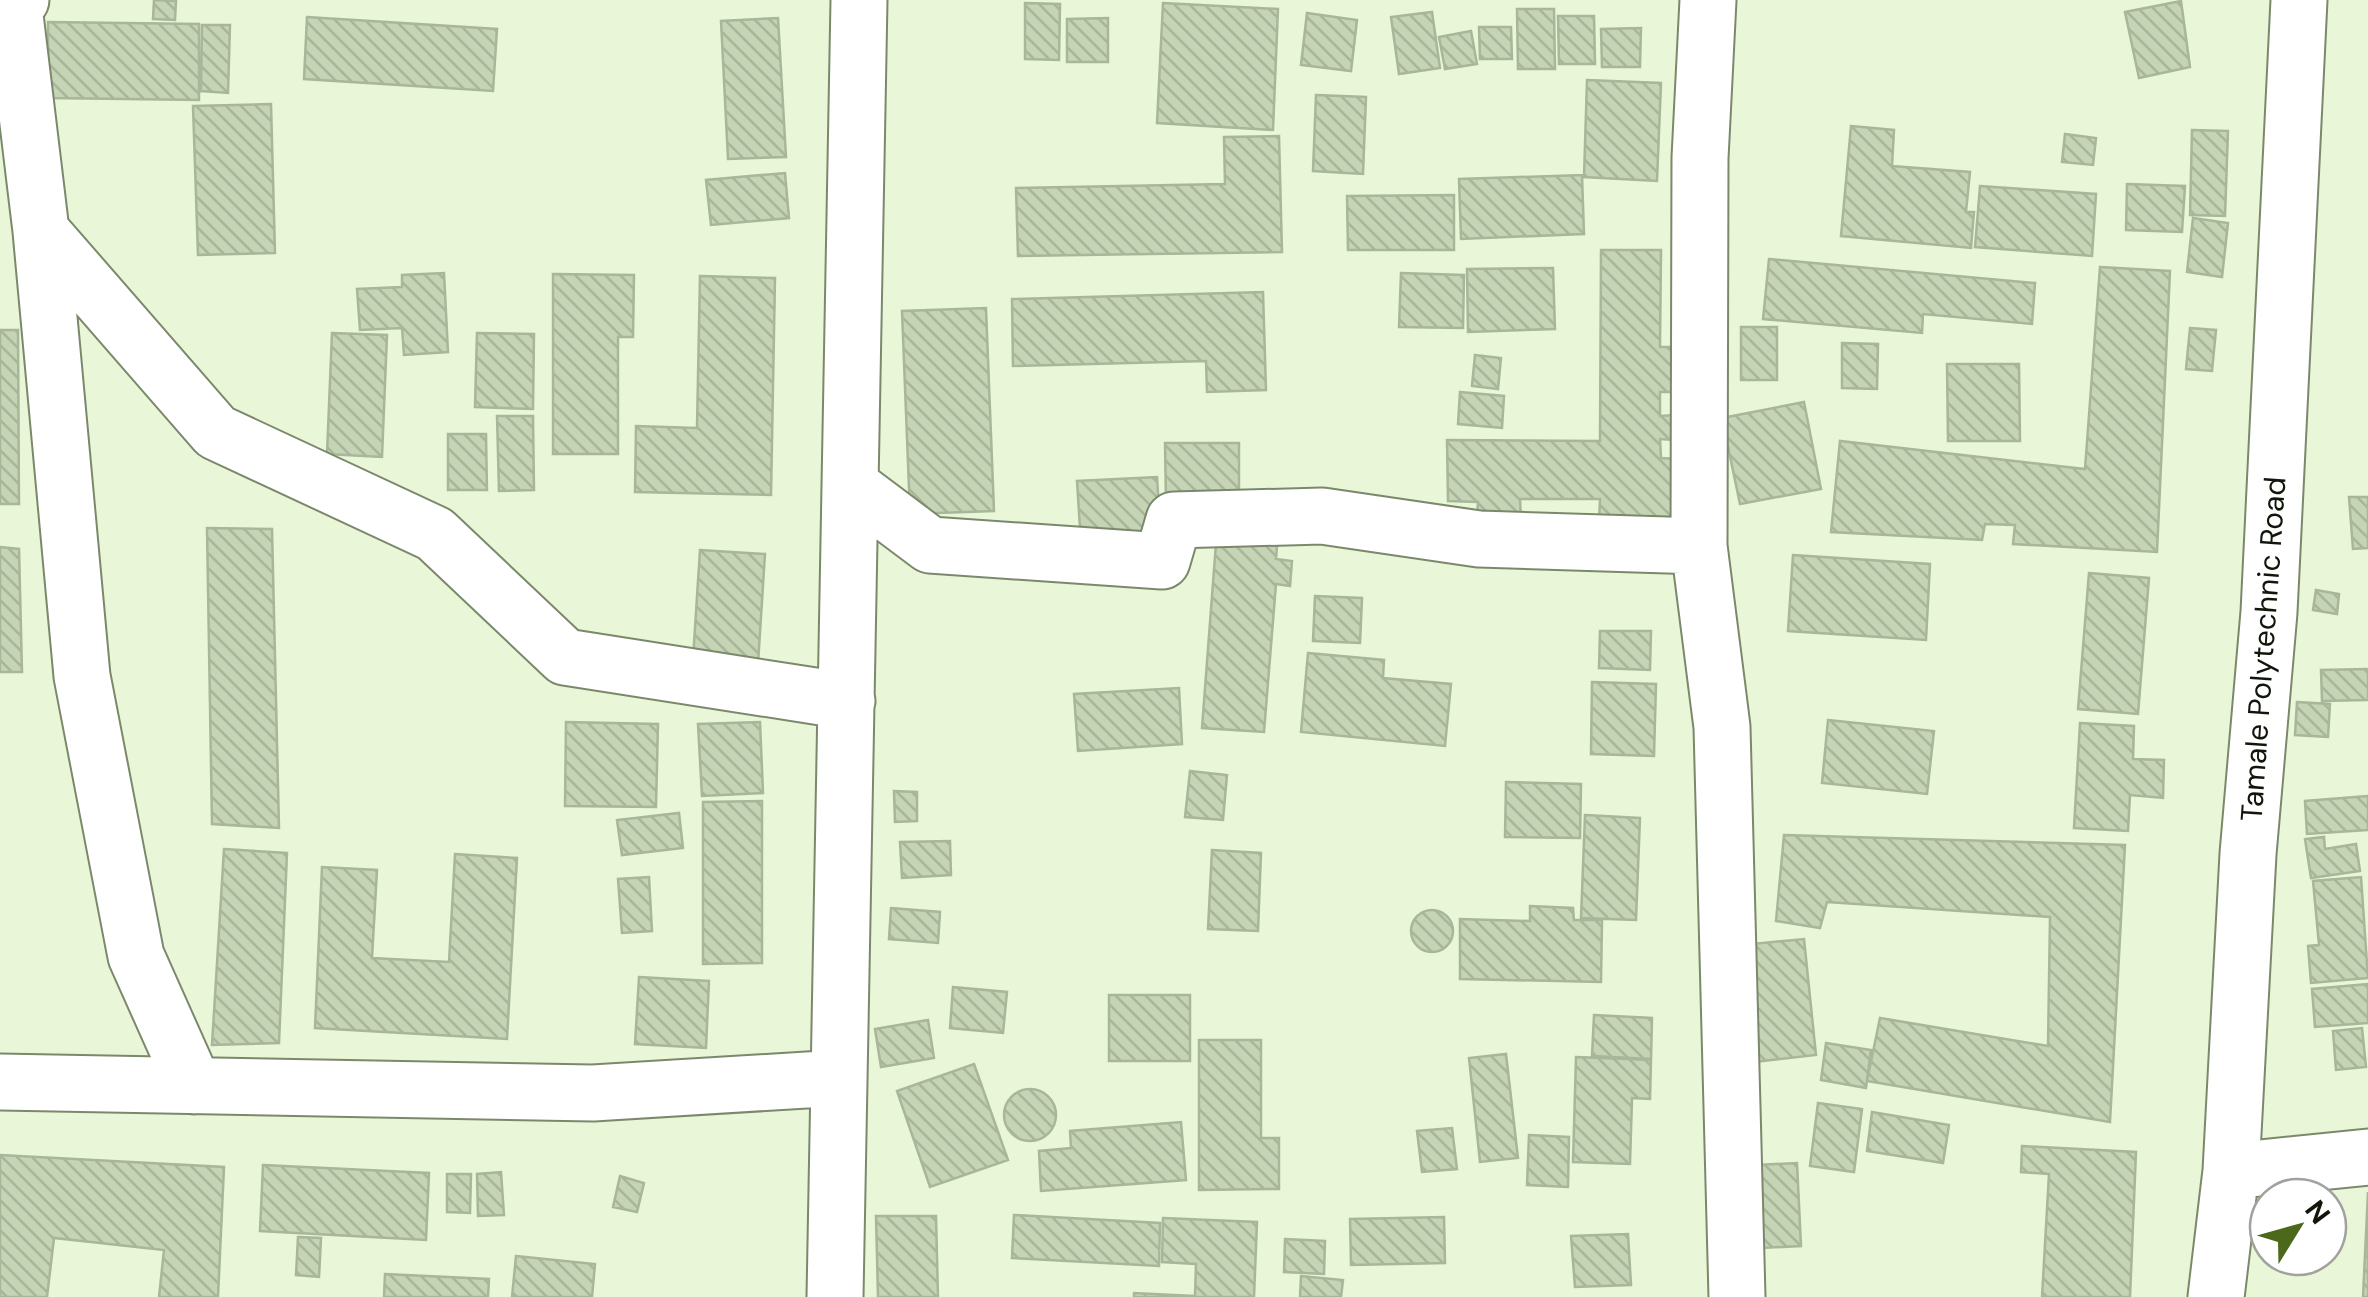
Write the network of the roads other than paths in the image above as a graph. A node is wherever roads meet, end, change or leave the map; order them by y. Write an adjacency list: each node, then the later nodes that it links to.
1 (21, 0): 5 (street)
2 (859, 0): 6 (street)
3 (1708, 0): 7 (street)
4 (2299, 0): 13 (street, Tamale Polytechnic Road)
5 (41, 231): 8 (street); 11 (street)
6 (850, 485): 7 (street); 8 (street)
7 (1699, 546): 15 (street)
8 (847, 700): 9 (street)
9 (839, 1078): 11 (street); 14 (street)
10 (0, 1082): 11 (street)
11 (194, 1086)
12 (2368, 1157): 13 (street)
13 (2230, 1170): 16 (street, Tamale Polytechnic Road)
14 (836, 1297)
15 (1738, 1297)
16 (2216, 1297)

